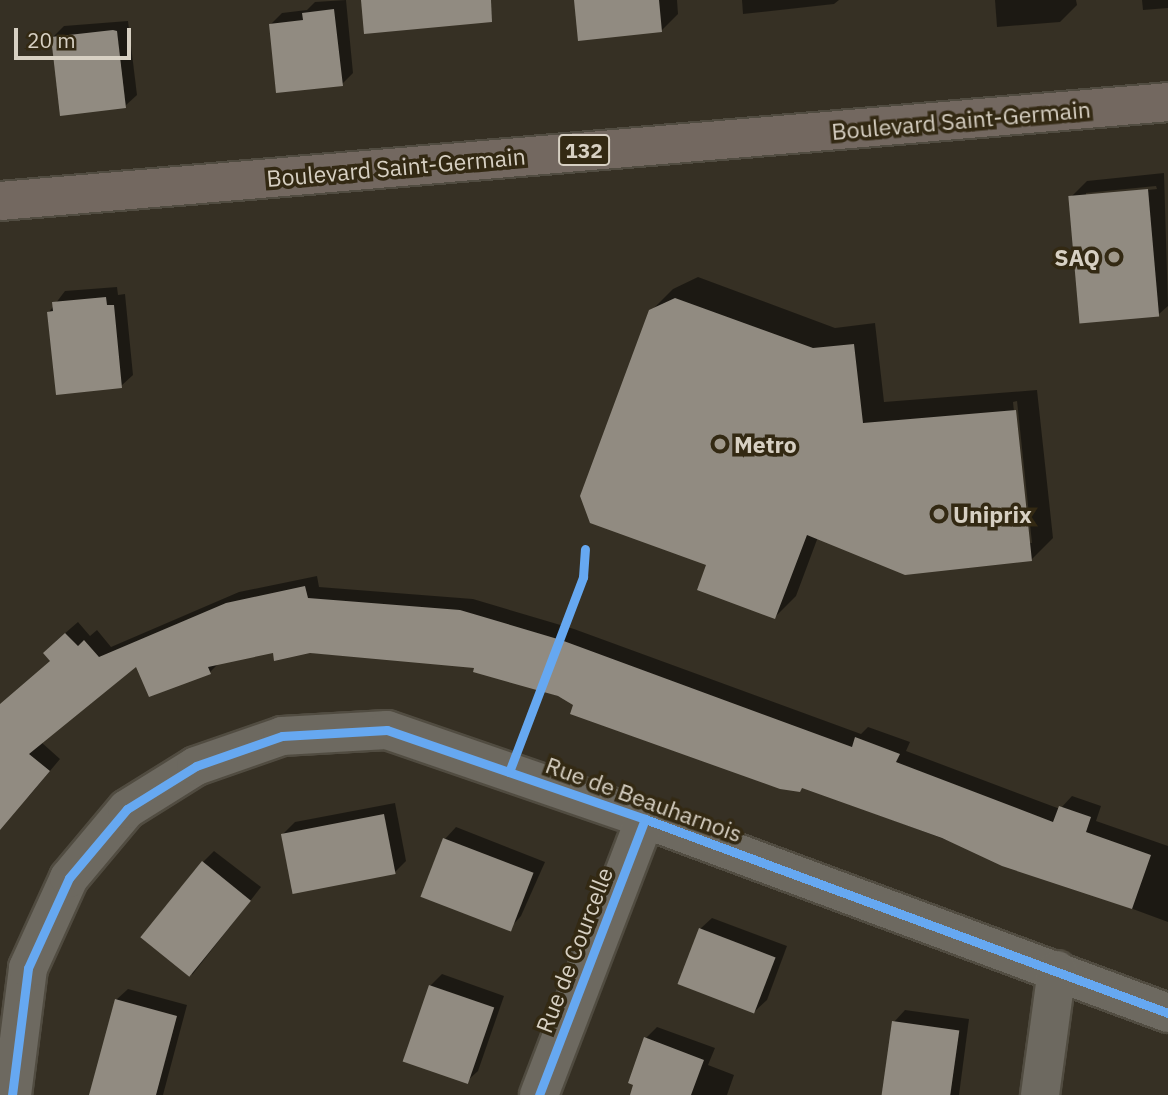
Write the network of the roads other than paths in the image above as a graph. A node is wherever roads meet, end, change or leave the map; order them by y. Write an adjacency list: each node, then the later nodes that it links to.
1 (1168, 102): 2 (main road, Boulevard Saint-Germain / 132)
2 (0, 201)
3 (645, 819): 4 (street, Rue de Beauharnois); 6 (street, Rue de Beauharnois); 7 (street, Rue de Courcelle)
4 (1057, 970): 5 (street, Rue de Beauharnois); 8 (street)
5 (1168, 1013)
6 (12, 1095)
7 (539, 1095)
8 (1040, 1095)

